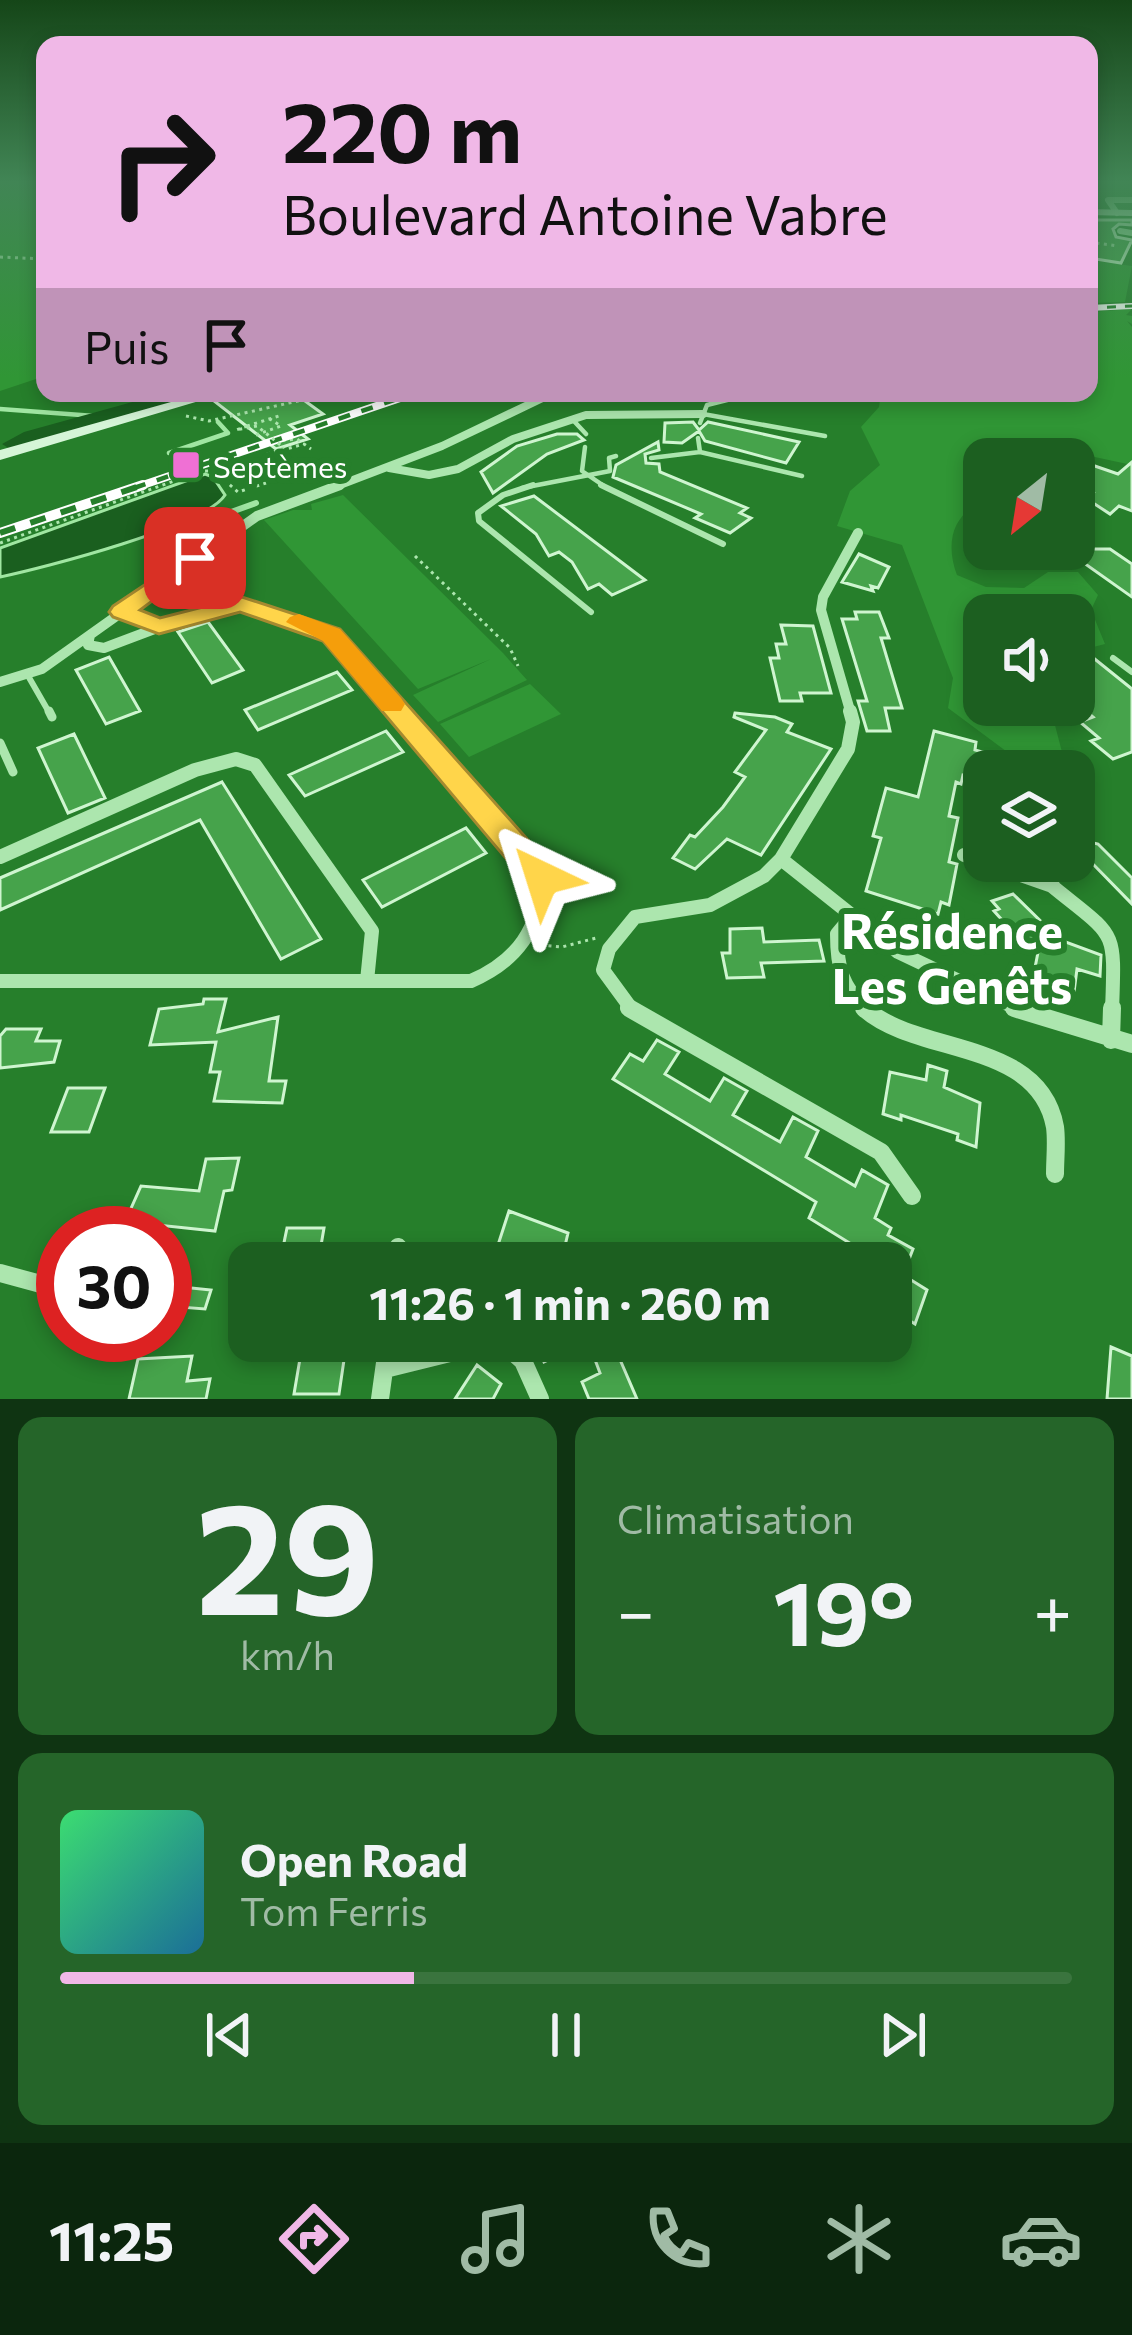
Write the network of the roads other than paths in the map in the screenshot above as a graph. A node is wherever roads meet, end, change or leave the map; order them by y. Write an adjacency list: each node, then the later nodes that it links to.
1 (188, 402): 11 (main road)
2 (535, 402): 13 (street)
3 (719, 402): 4 (lane)
4 (701, 418): 5 (street); 7 (lane)
5 (572, 419): 6 (lane); 17 (street)
6 (586, 434)
7 (825, 436)
8 (698, 438): 10 (lane)
9 (585, 447): 16 (lane)
10 (700, 452): 14 (lane); 18 (lane)
11 (0, 455)
12 (616, 456): 16 (lane)
13 (417, 457): 15 (street); 17 (street)
14 (651, 458)
15 (389, 468): 17 (street); 21 (street)
16 (582, 471): 20 (lane); 22 (lane)
17 (445, 472)
18 (802, 476)
19 (858, 533): 33 (street)
20 (723, 544)
21 (122, 612): 23 (street); 24 (street)
22 (591, 612)
23 (159, 627): 24 (street); 39 (street)
24 (92, 642): 27 (street)
25 (1113, 658): 26 (lane)
26 (1132, 672)
27 (27, 674): 28 (street); 29 (lane)
28 (0, 682)
29 (52, 718)
30 (0, 743): 31 (lane)
31 (14, 772)
32 (0, 856): 39 (street)
33 (781, 859): 37 (street); 43 (street)
34 (1041, 882): 36 (street)
35 (1052, 882): 36 (street)
36 (1052, 886): 40 (street)
37 (852, 916): 40 (street); 42 (street)
38 (0, 981): 39 (street)
39 (367, 981)
40 (1112, 1040): 41 (street)
41 (1132, 1044)
42 (1054, 1174)
43 (912, 1196)
44 (0, 1274): 45 (street)
45 (36, 1283)
46 (386, 1362): 47 (street)
47 (385, 1369): 48 (street); 49 (street)
48 (380, 1399)
49 (540, 1399)

